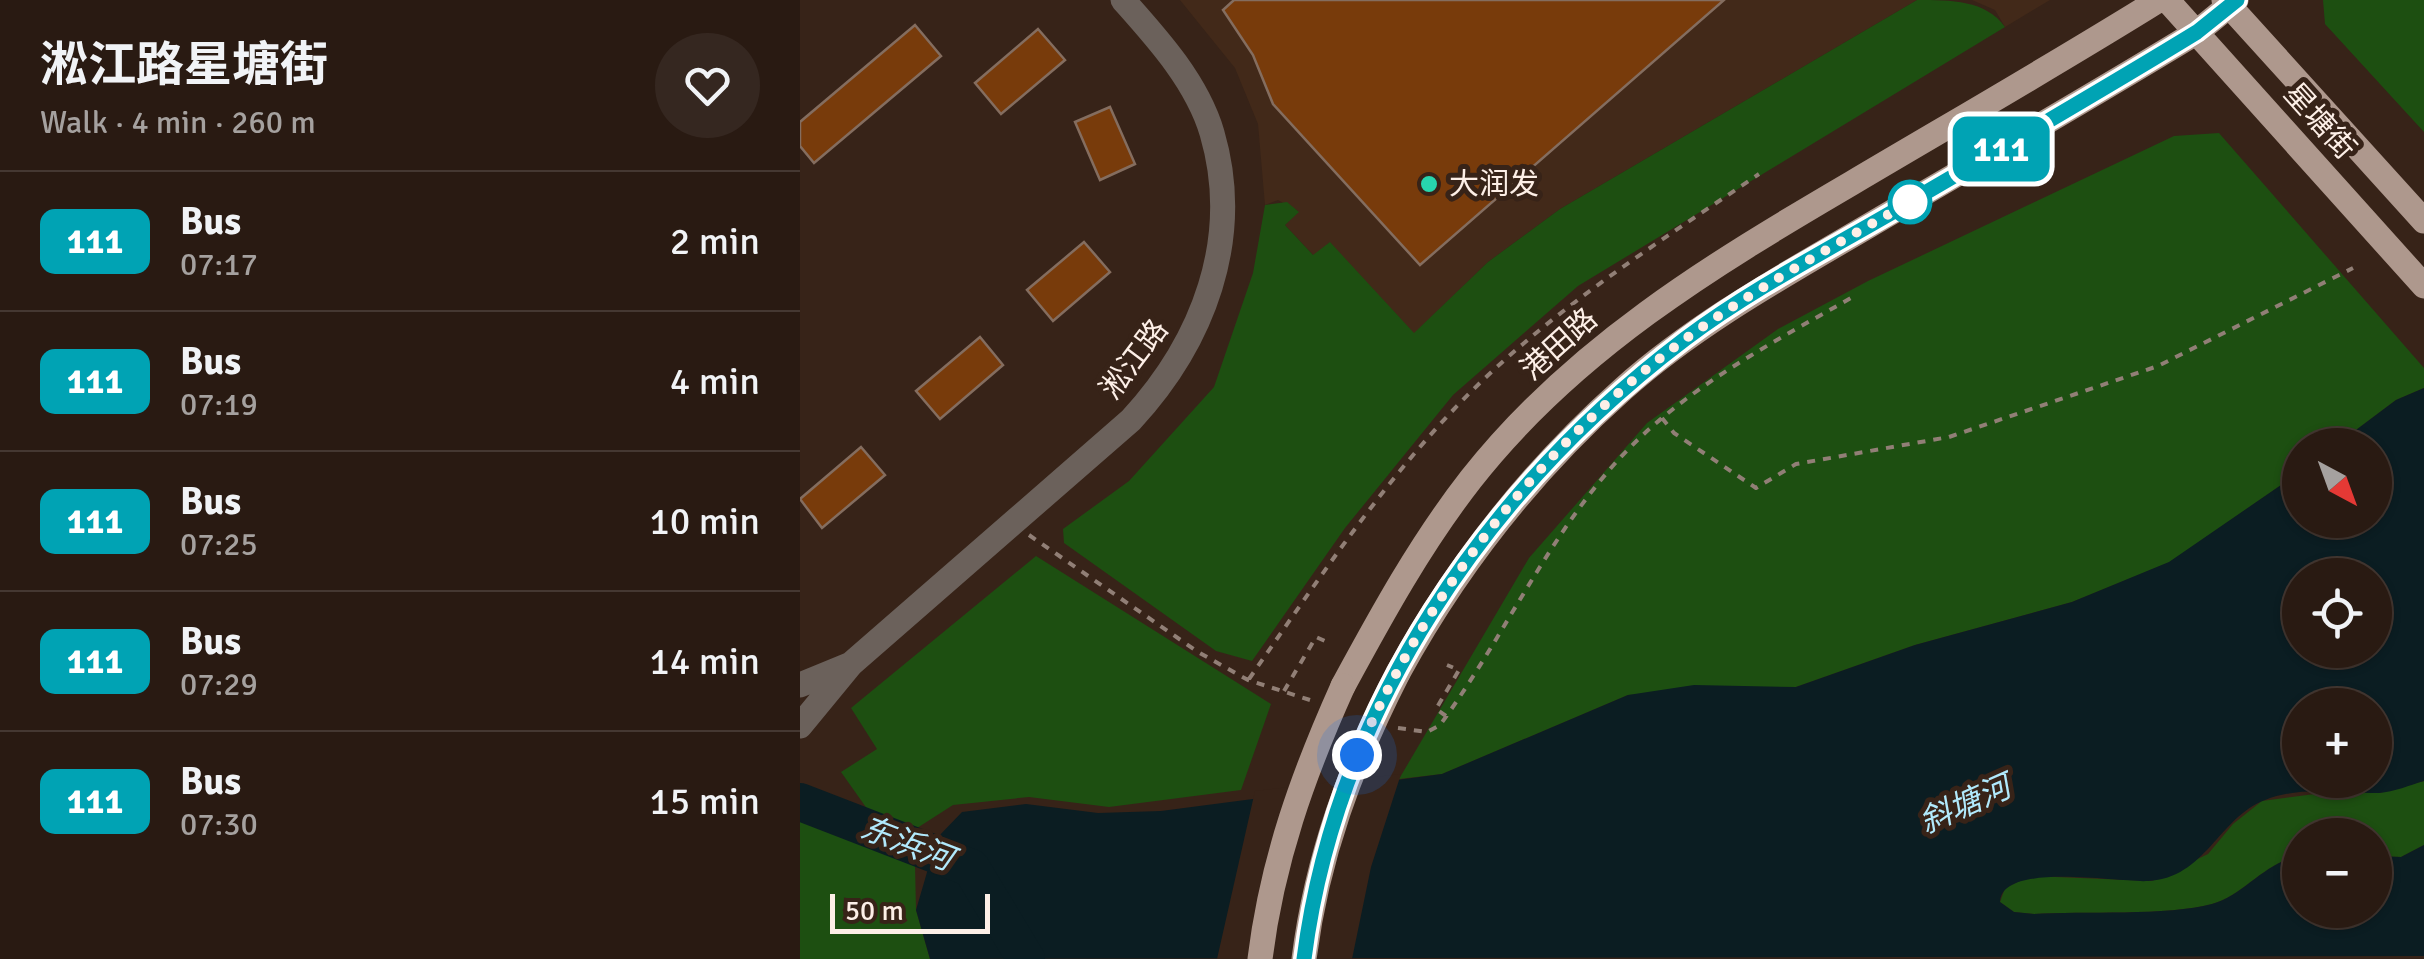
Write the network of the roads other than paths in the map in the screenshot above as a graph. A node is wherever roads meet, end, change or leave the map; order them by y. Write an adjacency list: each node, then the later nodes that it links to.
1 (1123, 0): 7 (street, 淞江路)
2 (2163, 0): 4 (main road, 星塘街); 10 (main road, 港田路, bridge)
3 (2230, 2): 4 (main road); 5 (main road, 星塘街)
4 (2197, 32): 6 (main road, 星塘街); 11 (main road, bridge)
5 (2424, 221)
6 (2424, 286)
7 (851, 664): 8 (street, 淞江路); 9 (street, 淞江路)
8 (800, 684)
9 (800, 726)
10 (1260, 959)
11 (1304, 959)

